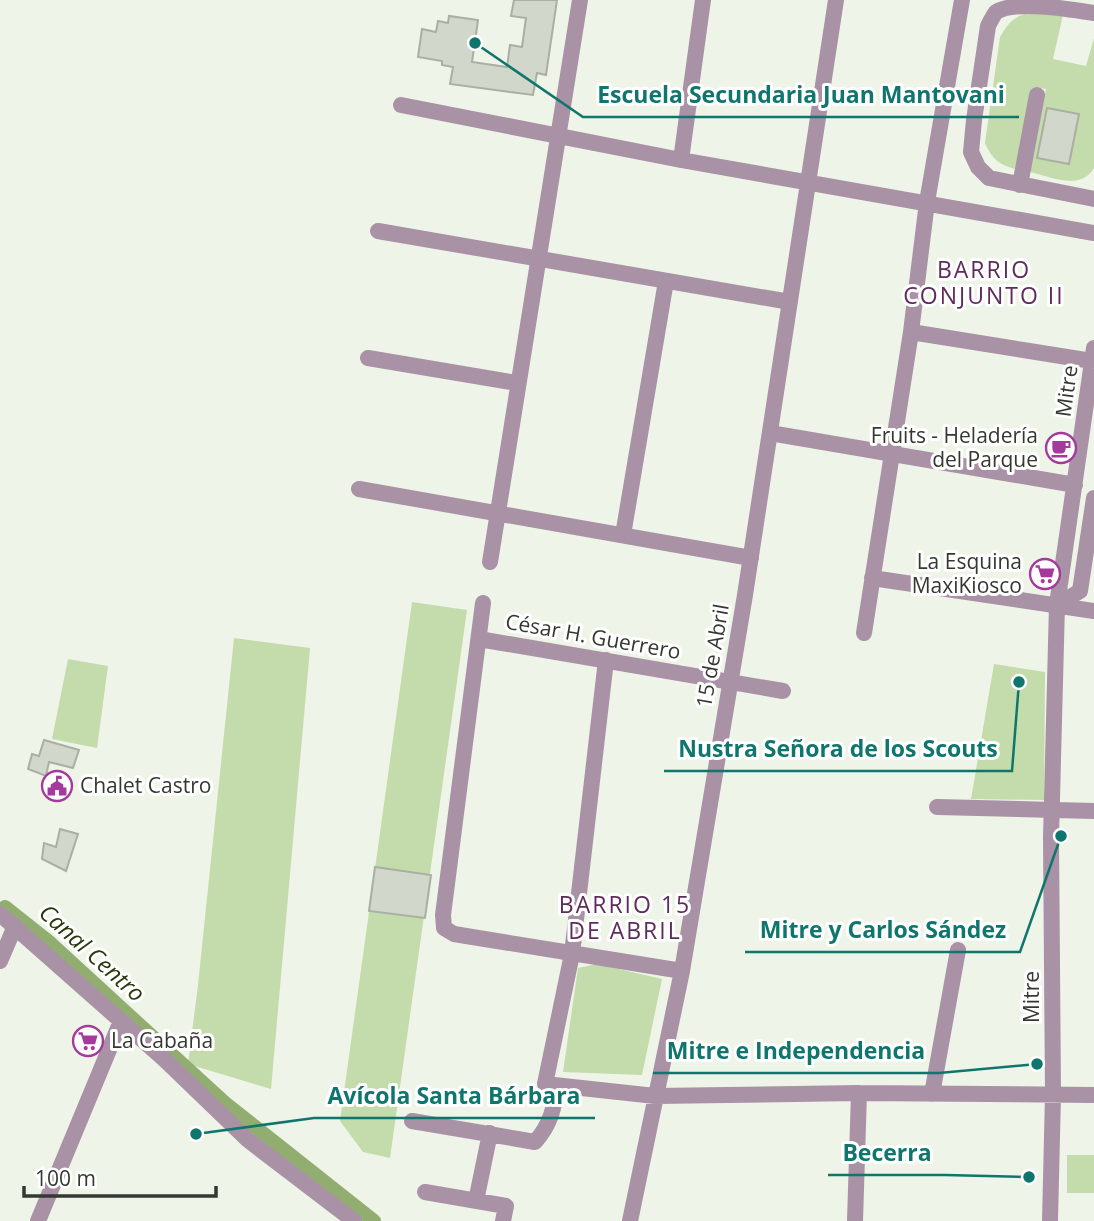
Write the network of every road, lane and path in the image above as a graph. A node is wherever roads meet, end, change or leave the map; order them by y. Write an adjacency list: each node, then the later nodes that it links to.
1 (580, 0): 8 (street)
2 (703, 0): 9 (street)
3 (836, 0): 10 (street, 15 de Abril)
4 (962, 0): 13 (street)
5 (1094, 13): 11 (street)
6 (1037, 95): 11 (street)
7 (401, 105): 8 (street)
8 (559, 136): 9 (street); 16 (street)
9 (681, 160): 10 (street)
10 (808, 182): 13 (street); 18 (street, 15 de Abril)
11 (1020, 185): 12 (street)
12 (1094, 199)
13 (927, 202): 15 (street); 19 (street)
14 (379, 231): 16 (street)
15 (1094, 233)
16 (541, 260): 17 (street); 22 (street)
17 (666, 281): 18 (street); 29 (street)
18 (790, 302): 23 (street, 15 de Abril)
19 (911, 332): 20 (street); 24 (street)
20 (1093, 355): 25 (street, Mitre)
21 (368, 358): 22 (street)
22 (517, 383): 28 (street)
23 (770, 433): 24 (street); 30 (street, 15 de Abril)
24 (892, 454): 25 (street); 32 (street)
25 (1075, 485): 35 (street, Mitre)
26 (359, 489): 28 (street)
27 (1094, 498): 33 (street)
28 (498, 514): 29 (street); 31 (street)
29 (623, 535): 30 (street)
30 (751, 558): 40 (street, 15 de Abril)
31 (490, 562)
32 (872, 578): 35 (street); 37 (street)
33 (1087, 592): 35 (street)
34 (483, 603): 38 (street)
35 (1057, 606): 36 (street); 43 (street, Mitre)
36 (1094, 611)
37 (864, 633)
38 (479, 639): 39 (street, César H. Guerrero); 48 (street)
39 (606, 660): 40 (street, César H. Guerrero); 48 (street)
40 (730, 682): 41 (street, César H. Guerrero); 50 (street, 15 de Abril)
41 (783, 691)
42 (936, 807): 43 (street)
43 (1052, 810): 44 (street); 55 (street, Mitre)
44 (1094, 811)
45 (0, 914): 46 (street)
46 (15, 926): 49 (street); 51 (street)
47 (958, 950): 54 (street)
48 (572, 954): 50 (street); 52 (street)
49 (0, 961)
50 (682, 971): 57 (street, 15 de Abril)
51 (121, 1021): 62 (street); 63 (street)
52 (551, 1085): 57 (street); 59 (street)
53 (859, 1093): 54 (street); 57 (street); 66 (street)
54 (932, 1094): 55 (street)
55 (1053, 1095): 56 (street); 67 (street, Mitre)
56 (1094, 1095)
57 (655, 1096): 65 (street, 15 de Abril)
58 (412, 1121): 59 (street)
59 (490, 1133): 61 (street)
60 (425, 1192): 61 (street)
61 (476, 1201): 64 (street)
62 (38, 1221)
63 (354, 1221)
64 (503, 1221)
65 (630, 1221)
66 (855, 1221)
67 (1050, 1221)

